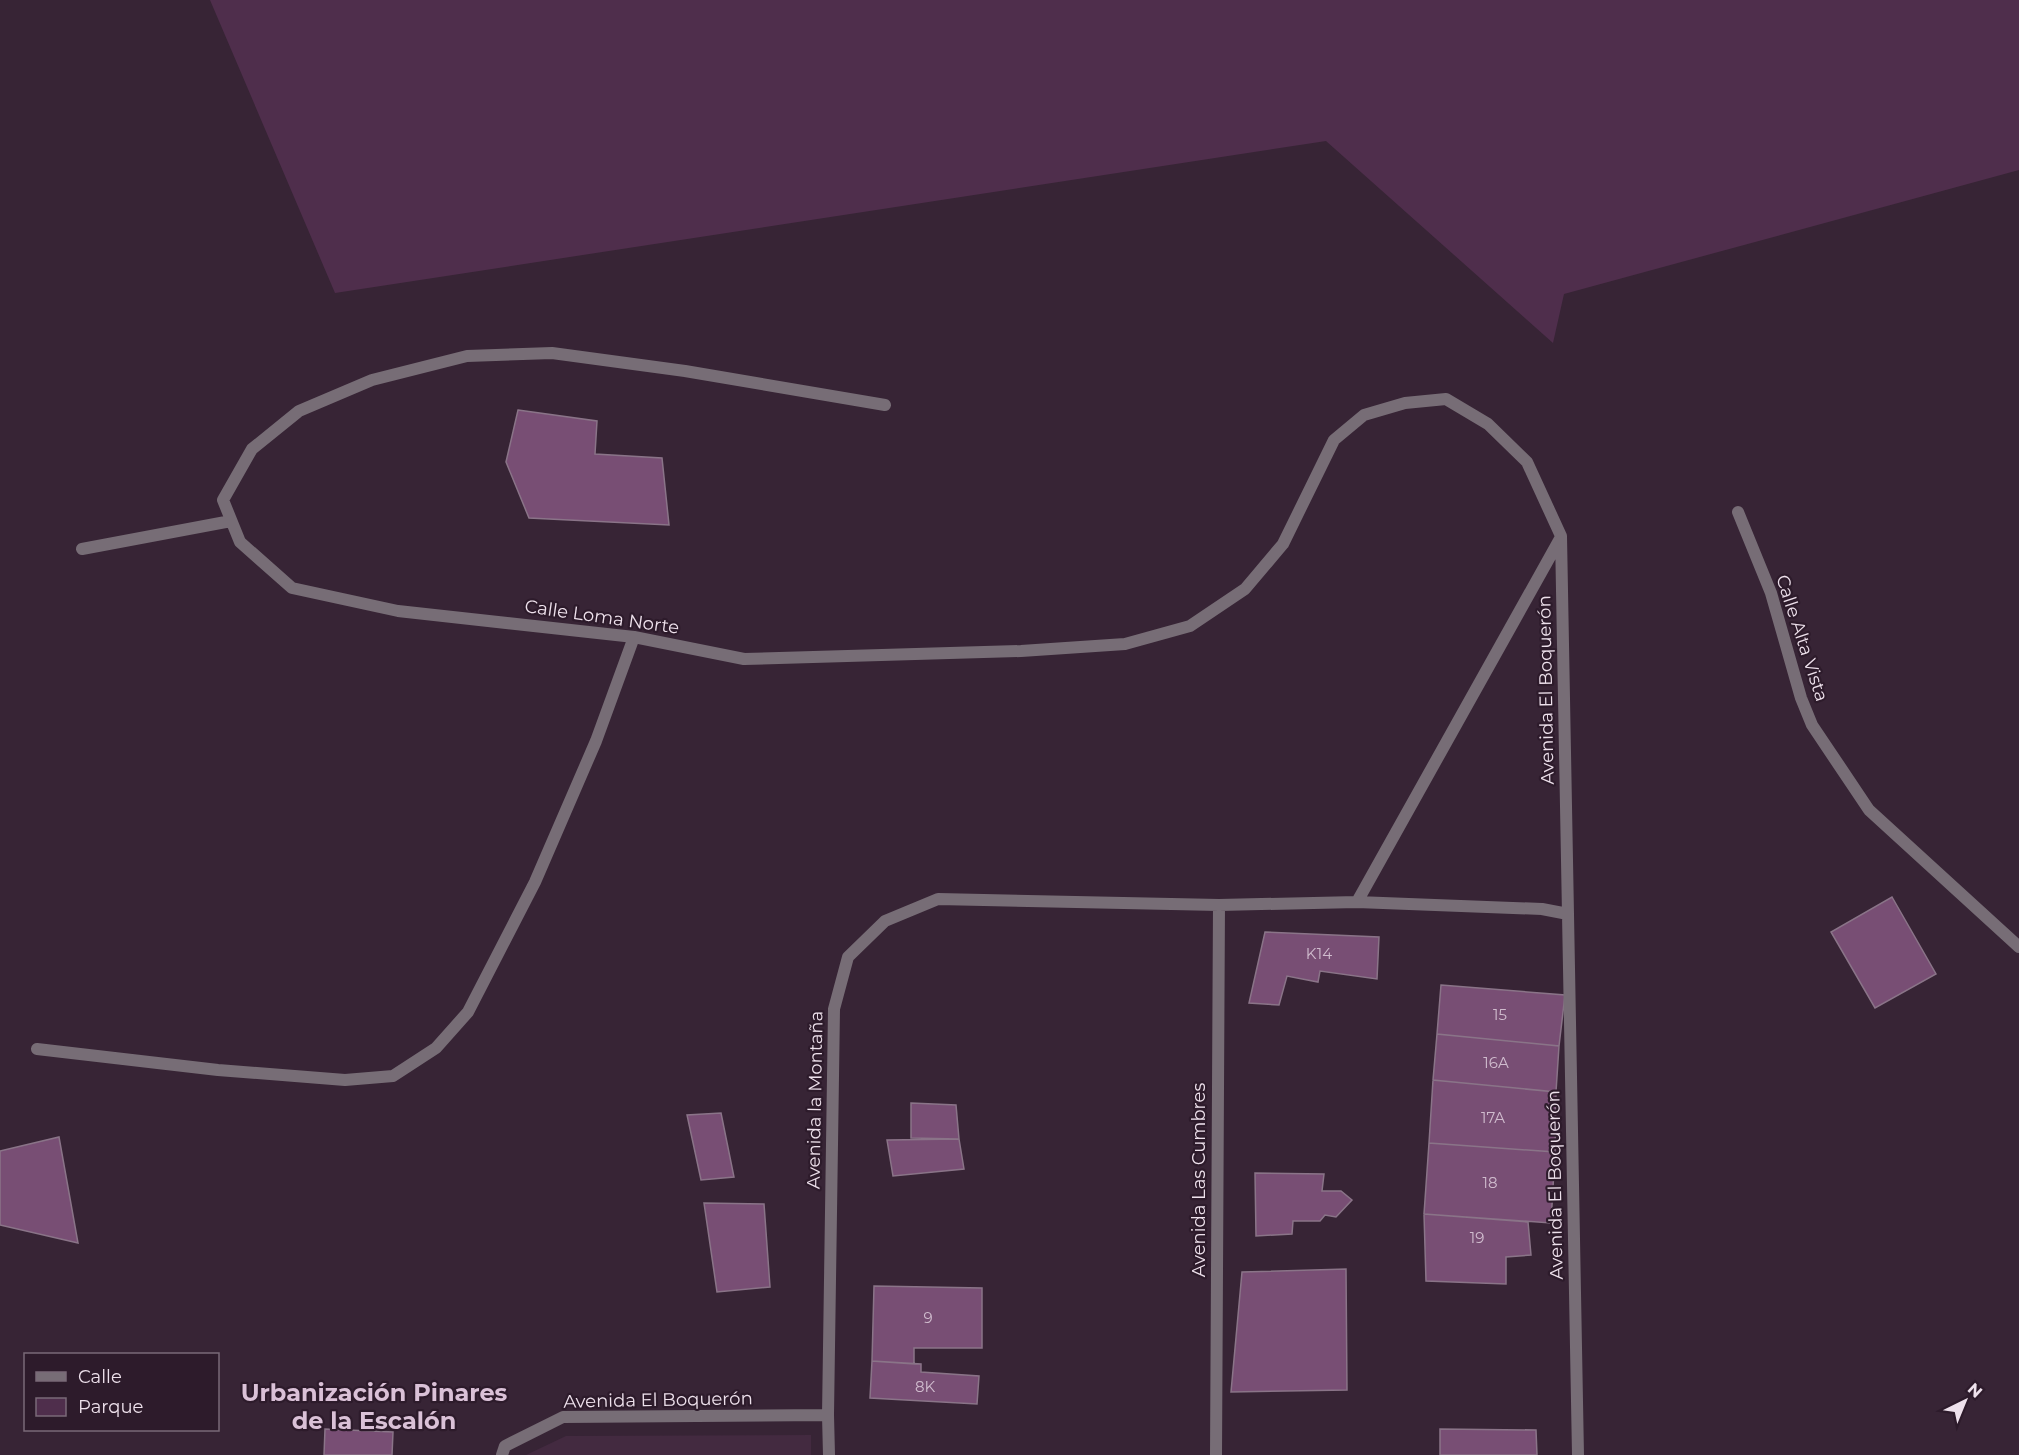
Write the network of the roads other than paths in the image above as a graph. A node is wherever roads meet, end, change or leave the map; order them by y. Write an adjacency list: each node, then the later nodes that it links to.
1 (885, 405): 3 (street, Calle Loma Norte)
2 (1738, 512): 10 (street, Calle Alta Vista)
3 (231, 521): 5 (street); 6 (street, Calle Loma Norte)
4 (1561, 536): 6 (street, Calle Loma Norte); 7 (street); 9 (street, Avenida El Boquerón)
5 (82, 549)
6 (634, 637): 11 (street)
7 (1357, 902): 8 (street); 9 (street)
8 (1219, 905): 12 (street, Avenida la Montaña); 15 (street, Avenida Las Cumbres)
9 (1568, 914): 16 (street, Avenida El Boquerón)
10 (2019, 946)
11 (37, 1049)
12 (828, 1415): 13 (street, Avenida El Boquerón); 14 (street, Avenida la Montaña)
13 (501, 1455)
14 (829, 1455)
15 (1216, 1455)
16 (1578, 1455)

